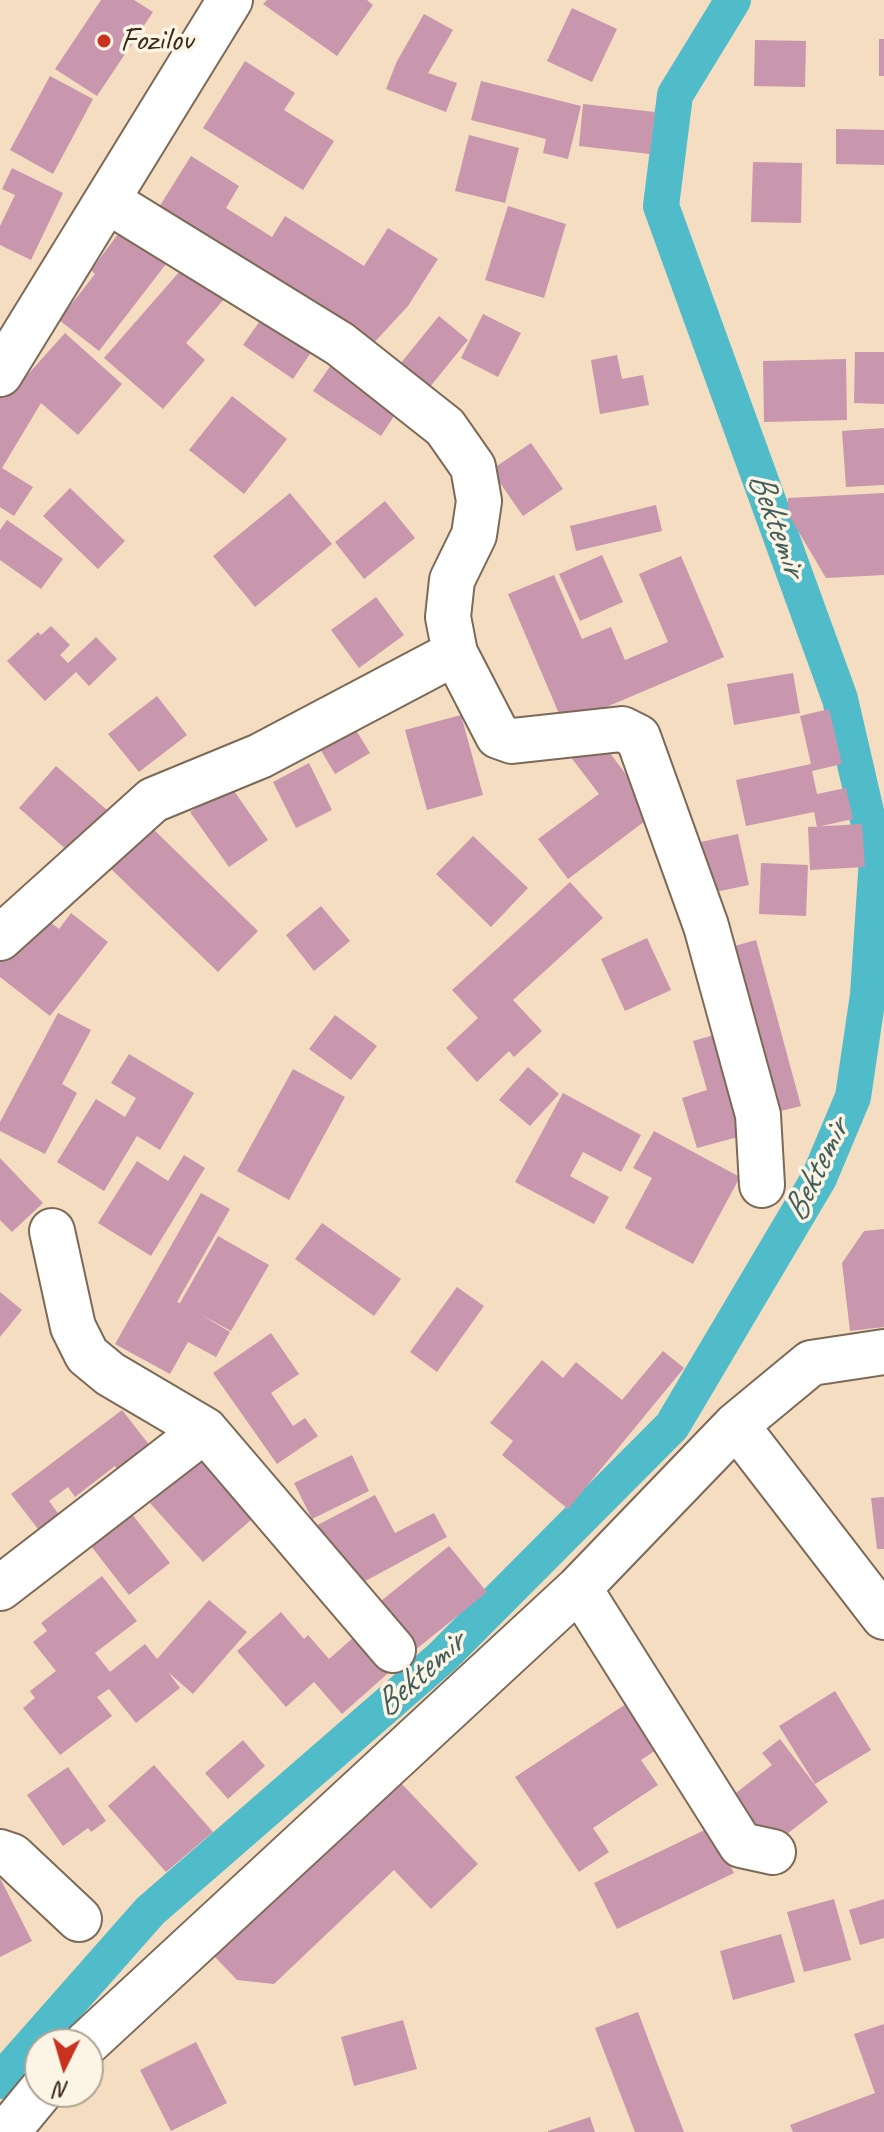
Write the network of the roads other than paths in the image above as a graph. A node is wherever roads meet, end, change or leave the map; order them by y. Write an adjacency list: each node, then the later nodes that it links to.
1 (230, 0): 2 (street)
2 (108, 201): 3 (street); 4 (street)
3 (0, 374)
4 (455, 653): 5 (street); 6 (street)
5 (0, 938)
6 (762, 1185)
7 (52, 1231): 10 (street)
8 (884, 1352): 9 (street)
9 (736, 1425): 12 (street); 13 (street)
10 (205, 1430): 11 (street); 14 (street)
11 (0, 1588)
12 (579, 1588): 16 (street); 18 (street)
13 (884, 1617)
14 (393, 1650)
15 (0, 1852): 17 (street)
16 (773, 1852)
17 (79, 1919)
18 (103, 2028)
19 (27, 2108): 20 (street)
20 (7, 2132)

